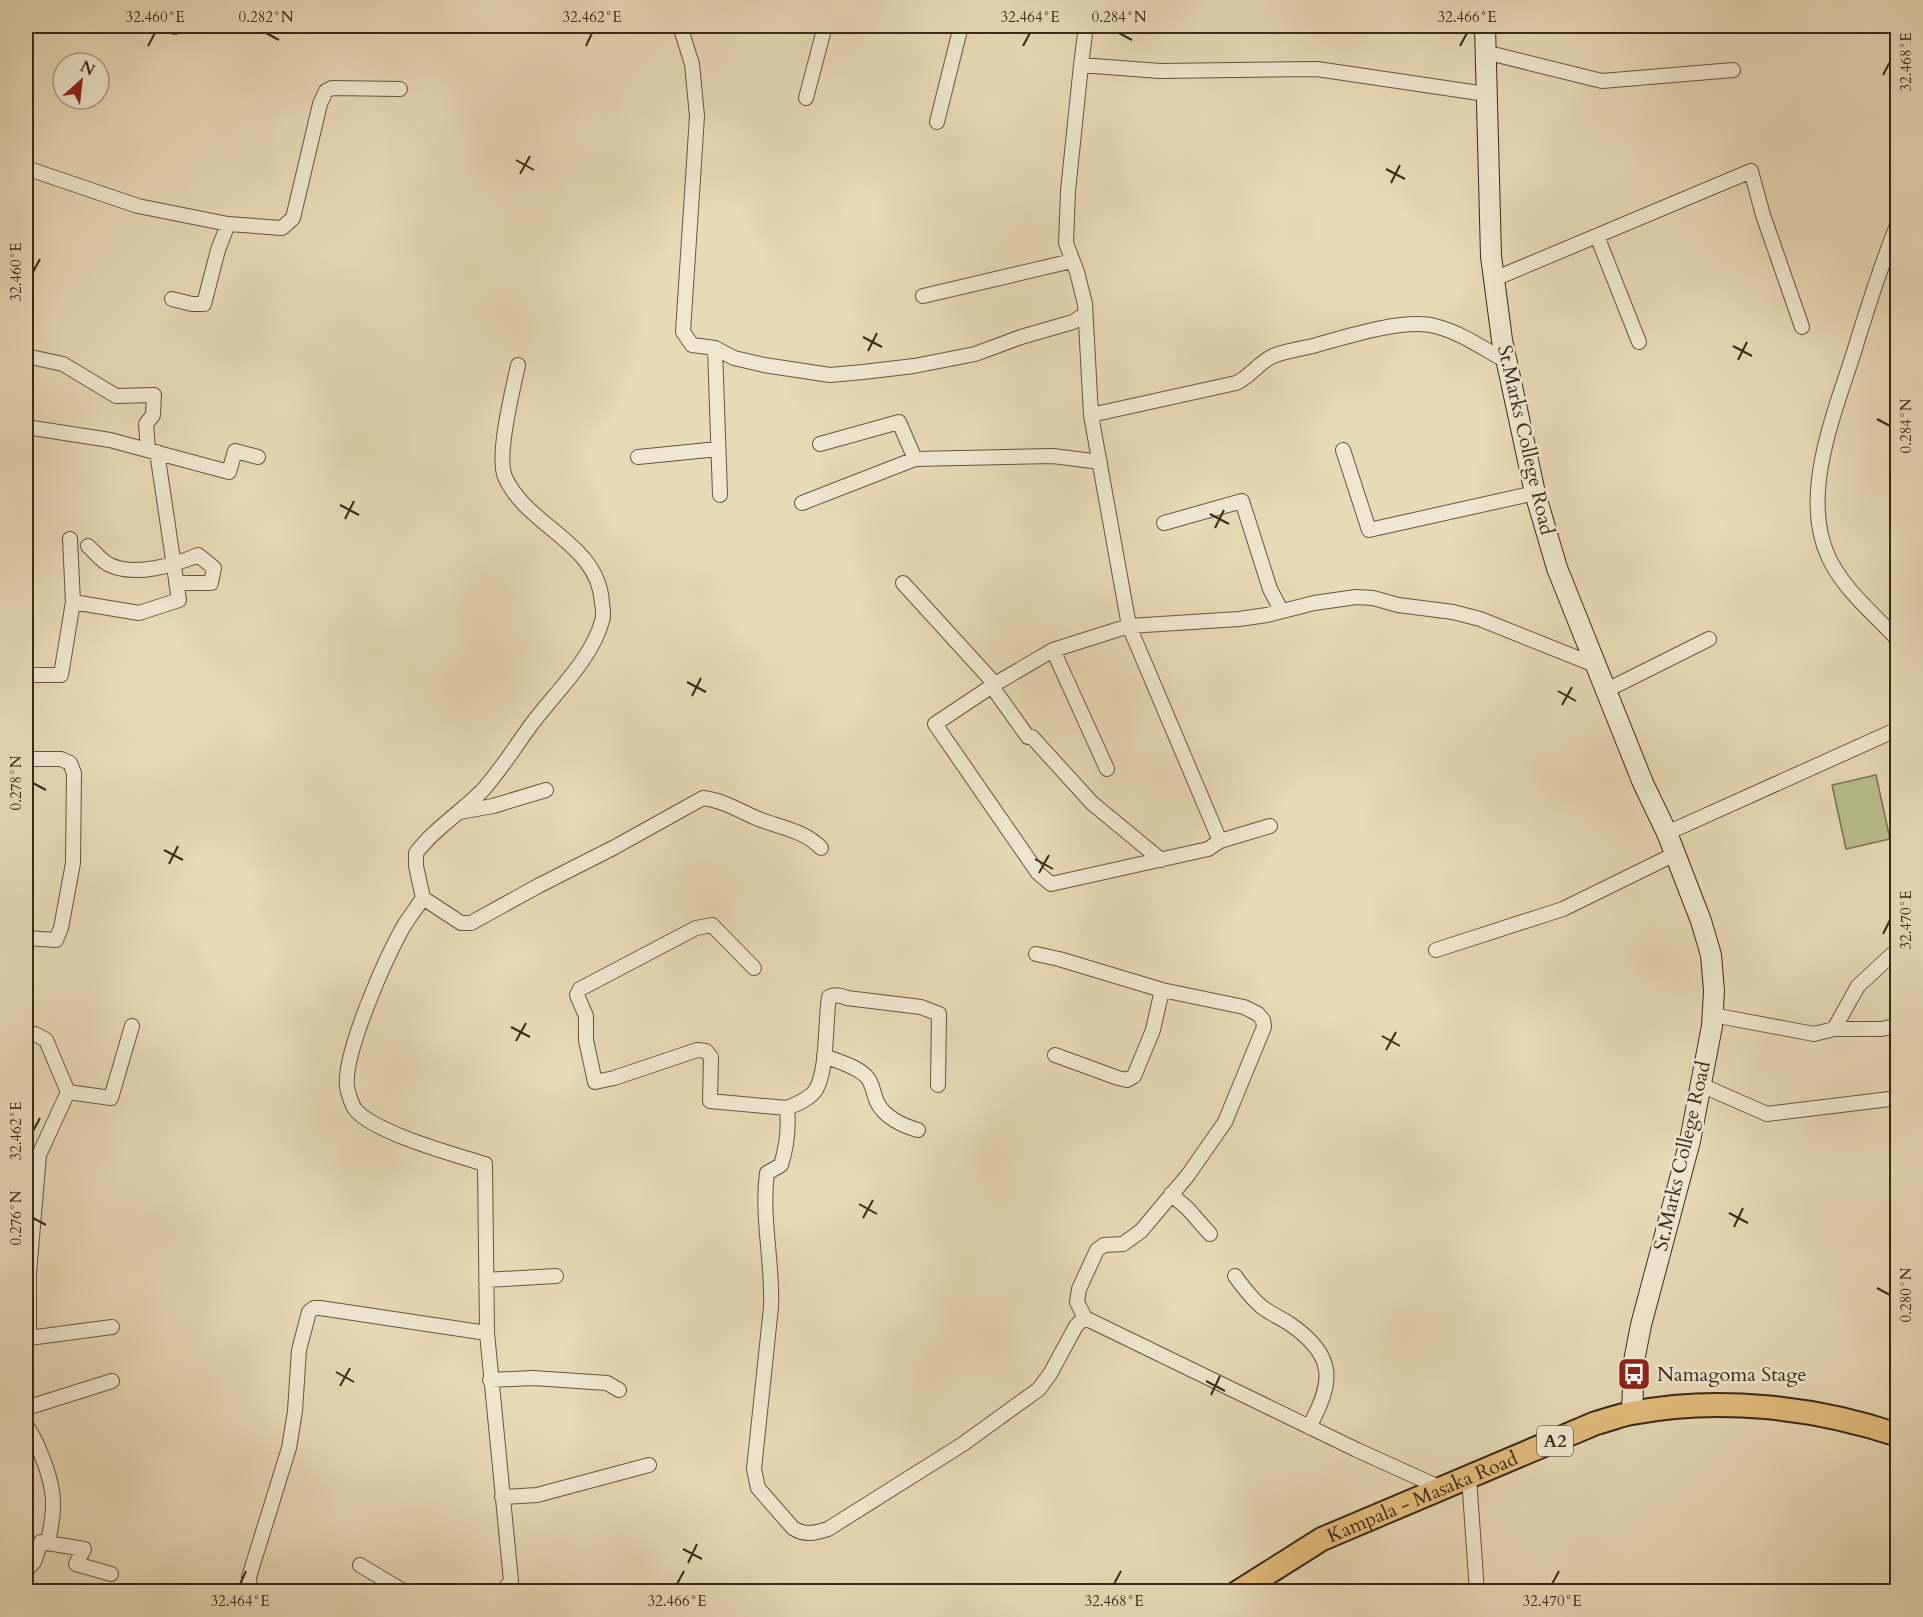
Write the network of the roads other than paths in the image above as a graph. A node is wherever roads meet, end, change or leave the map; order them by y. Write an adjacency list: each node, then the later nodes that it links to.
1 (680, 26): 24 (street)
2 (825, 26): 11 (street)
3 (961, 26): 12 (street)
4 (1086, 26): 7 (street)
5 (1485, 26): 6 (main road, St.Marks College Road)
6 (1485, 52): 8 (street); 10 (main road, St.Marks College Road)
7 (1081, 65): 10 (street); 17 (street)
8 (1733, 70)
9 (400, 89): 15 (street)
10 (1486, 94): 18 (main road, St.Marks College Road)
11 (806, 98)
12 (937, 122)
13 (26, 168): 15 (street)
14 (1898, 223): 51 (street)
15 (228, 224): 20 (street)
16 (1597, 236): 18 (street); 22 (street); 23 (street)
17 (1072, 261): 19 (street); 21 (street)
18 (1494, 279): 26 (main road, St.Marks College Road)
19 (923, 296)
20 (172, 299)
21 (1084, 315): 24 (street); 28 (street)
22 (1802, 327)
23 (1639, 342)
24 (715, 348): 31 (street)
25 (26, 356): 33 (street)
26 (1506, 361): 28 (street); 38 (main road, St.Marks College Road)
27 (518, 365): 61 (street)
28 (1091, 416): 37 (street)
29 (26, 427): 33 (street)
30 (820, 444): 36 (street)
31 (718, 448): 34 (street); 39 (street)
32 (1343, 450): 38 (street)
33 (152, 451): 35 (street); 44 (street)
34 (638, 457)
35 (258, 458)
36 (915, 459): 37 (street); 40 (street)
37 (1100, 462): 49 (street)
38 (1535, 494): 53 (main road, St.Marks College Road)
39 (720, 495)
40 (802, 503)
41 (1164, 523): 48 (street)
42 (70, 539): 47 (street)
43 (88, 546): 44 (street)
44 (174, 566): 45 (street); 45 (street)
45 (176, 583): 47 (street)
46 (903, 583): 55 (street)
47 (73, 602): 54 (street)
48 (1281, 610): 49 (street); 53 (street)
49 (1129, 626): 52 (street); 64 (street)
50 (1708, 639): 56 (street)
51 (1898, 640)
52 (1053, 650): 55 (street); 59 (street)
53 (1595, 665): 56 (main road, St.Marks College Road)
54 (26, 675)
55 (995, 684): 67 (street); 67 (street)
56 (1605, 691): 63 (main road, St.Marks College Road)
57 (1898, 729): 63 (street)
58 (26, 759): 69 (street)
59 (1107, 769)
60 (546, 790): 61 (street)
61 (460, 812): 68 (street)
62 (1270, 826): 64 (street)
63 (1667, 833): 66 (main road, St.Marks College Road)
64 (1220, 841): 67 (street)
65 (821, 848): 68 (street)
66 (1676, 854): 71 (street); 75 (main road, St.Marks College Road)
67 (1161, 860)
68 (423, 898): 92 (street)
69 (26, 938)
70 (1898, 949): 78 (street)
71 (1436, 950)
72 (1036, 954): 74 (street)
73 (754, 968): 86 (street)
74 (1162, 990): 80 (street); 88 (street)
75 (1713, 1015): 78 (street); 83 (main road, St.Marks College Road)
76 (1898, 1024): 78 (street)
77 (132, 1026): 84 (street)
78 (1834, 1029)
79 (26, 1036): 84 (street)
80 (1055, 1055)
81 (824, 1056): 82 (street); 86 (street); 87 (street)
82 (938, 1085)
83 (1701, 1085): 85 (street); 100 (main road, St.Marks College Road)
84 (68, 1092): 94 (street)
85 (1898, 1098)
86 (787, 1108): 93 (street)
87 (918, 1130)
88 (1171, 1194): 89 (street); 93 (street)
89 (1210, 1234)
90 (556, 1276): 92 (street)
91 (1235, 1276): 102 (street)
92 (486, 1280): 95 (street)
93 (1086, 1318): 102 (street)
94 (112, 1327)
95 (487, 1333): 96 (street); 112 (street)
96 (490, 1380): 98 (street); 107 (street)
97 (112, 1381): 99 (street)
98 (619, 1390)
99 (26, 1408)
100 (1632, 1413): 103 (main road, Kampala - Masaka Road / A2); 105 (main road, Kampala - Masaka Road / A2)
101 (26, 1425): 108 (street)
102 (1309, 1427): 106 (street)
103 (1898, 1435)
104 (649, 1465): 107 (street)
105 (1469, 1477): 106 (main road, Kampala - Masaka Road / A2); 116 (street)
106 (1441, 1488): 115 (main road, Kampala - Masaka Road / A2)
107 (501, 1497): 114 (street)
108 (48, 1543): 110 (street); 111 (street)
109 (360, 1565): 113 (street)
110 (26, 1570)
111 (111, 1574)
112 (250, 1592)
113 (405, 1592)
114 (502, 1592)
115 (1238, 1592)
116 (1477, 1592)

